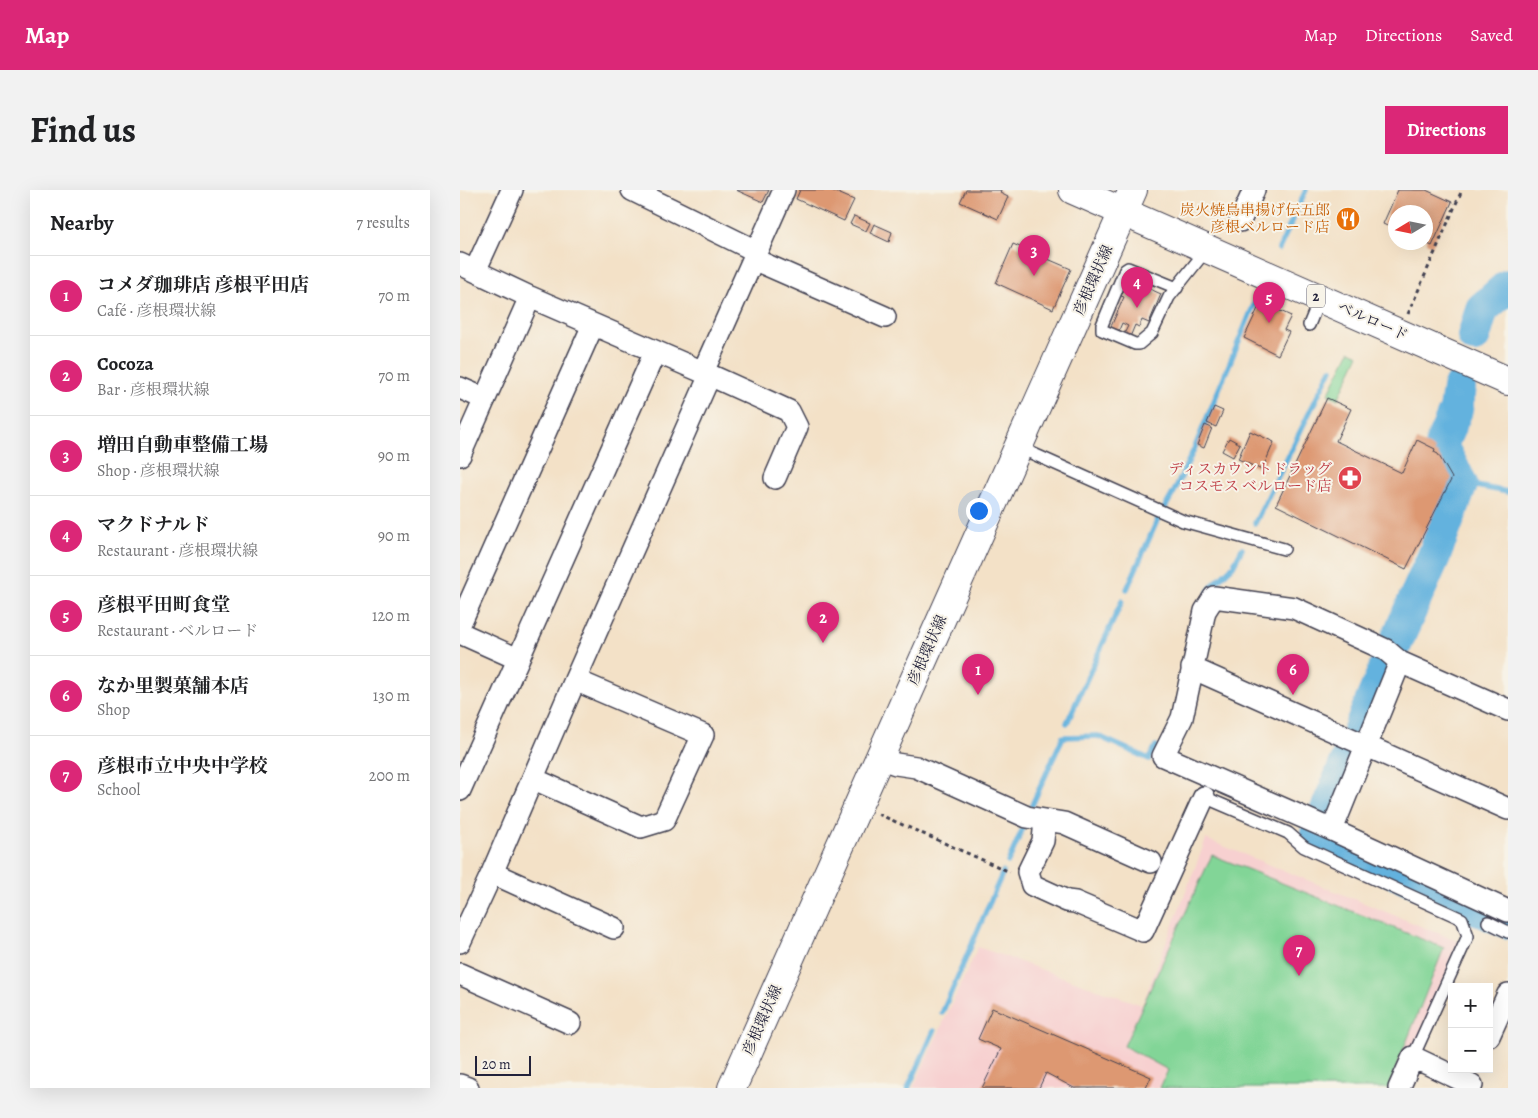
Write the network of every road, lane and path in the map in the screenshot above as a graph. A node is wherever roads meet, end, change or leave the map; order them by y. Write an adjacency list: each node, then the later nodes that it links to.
1 (512, 190): 11 (street)
2 (632, 190): 9 (street)
3 (784, 190): 9 (street)
4 (1073, 190): 7 (main road, ベルロード / 2)
5 (1254, 190): 8 (street)
6 (1462, 190): 15 (path)
7 (1128, 201): 10 (main road, ベルロード / 2); 24 (main road, 彦根環状線)
8 (1240, 221)
9 (754, 255): 16 (street); 20 (street)
10 (1202, 260): 12 (lane); 14 (main road, ベルロード / 2)
11 (467, 268): 13 (street)
12 (1177, 288): 12 (lane)
13 (530, 297): 17 (street); 23 (street)
14 (1320, 298): 18 (lane); 21 (main road, ベルロード / 2)
15 (1408, 314)
16 (885, 317)
17 (593, 325): 19 (street); 28 (street)
18 (1309, 325)
19 (656, 352): 20 (street); 30 (street)
20 (707, 374): 26 (street); 33 (street)
21 (1508, 381)
22 (460, 388): 23 (street)
23 (485, 399): 25 (street)
24 (1018, 447): 27 (lane); 36 (main road, 彦根環状線)
25 (460, 455)
26 (775, 478)
27 (1284, 549)
28 (460, 624)
29 (460, 633): 30 (street)
30 (518, 659): 39 (street)
31 (1400, 662): 32 (street); 34 (street); 35 (street)
32 (1192, 668): 35 (street); 37 (street)
33 (575, 680): 38 (street); 38 (street)
34 (1508, 710)
35 (1367, 746): 41 (street); 44 (street)
36 (879, 758): 43 (street); 61 (main road, 彦根環状線)
37 (1211, 777): 40 (lane); 44 (street)
38 (534, 779): 47 (street)
39 (460, 790)
40 (1204, 797): 46 (street); 57 (lane)
41 (1508, 809)
42 (875, 812): 46 (path)
43 (1045, 820): 45 (street); 46 (street)
44 (1332, 830): 48 (street)
45 (1151, 862)
46 (1028, 872)
47 (492, 873): 50 (street); 52 (street)
48 (1508, 911)
49 (1488, 922): 51 (lane)
50 (614, 928)
51 (1508, 932)
52 (460, 942)
53 (460, 974): 55 (street)
54 (1508, 994): 56 (street)
55 (570, 1023)
56 (1493, 1028)
57 (1413, 1057): 58 (street); 62 (street)
58 (1473, 1081)
59 (460, 1084): 60 (street)
60 (468, 1088)
61 (732, 1088)
62 (1399, 1088)

